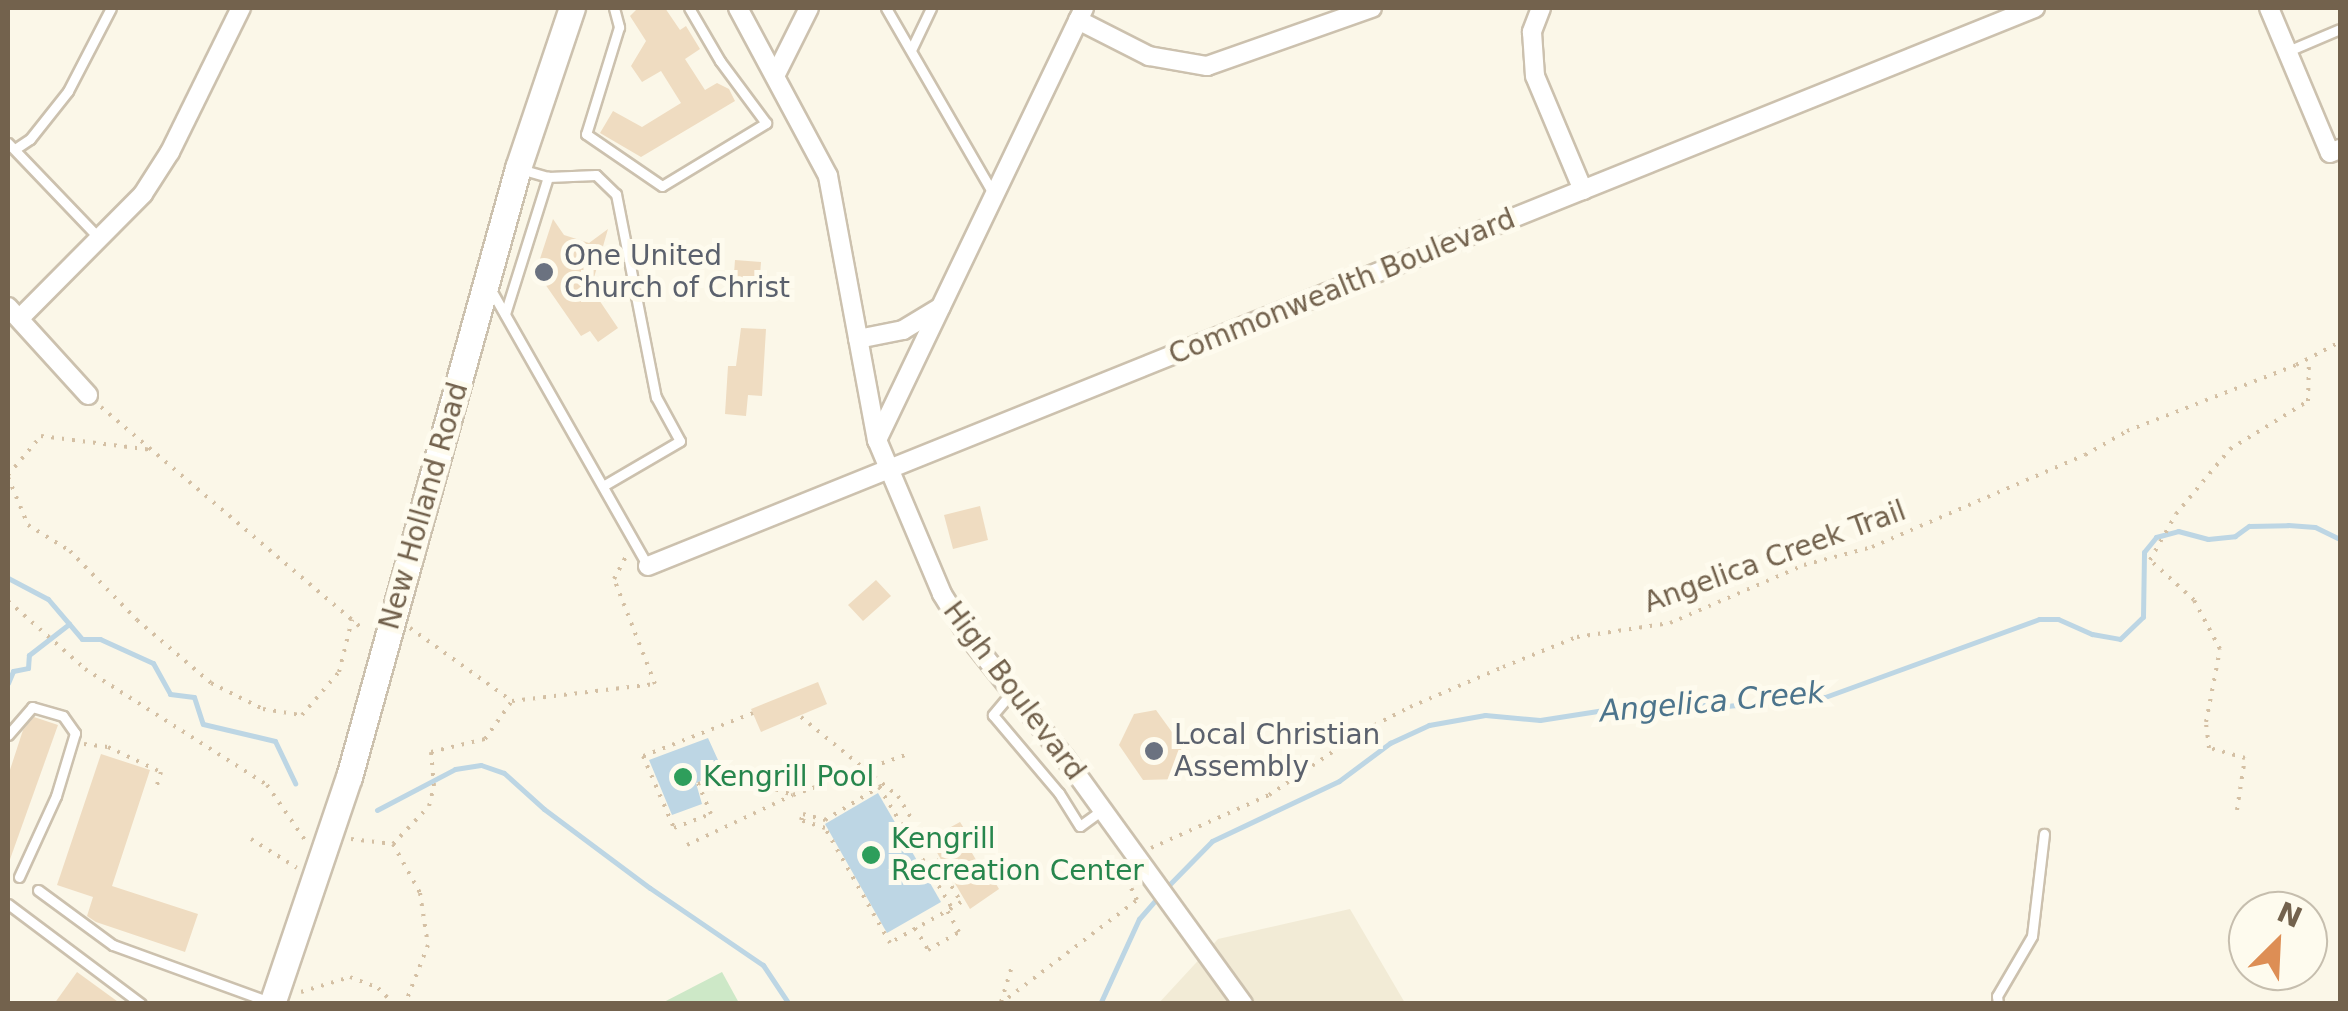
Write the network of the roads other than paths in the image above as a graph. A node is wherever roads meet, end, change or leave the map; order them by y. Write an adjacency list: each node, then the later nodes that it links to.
1 (111, 8): 21 (lane)
2 (241, 8): 27 (street)
3 (572, 8): 23 (main road, New Holland Road)
4 (614, 8): 20 (lane)
5 (689, 8): 20 (lane)
6 (738, 8): 18 (street, High Boulevard)
7 (809, 8): 18 (street)
8 (886, 8): 16 (lane)
9 (932, 8): 16 (lane)
10 (1372, 8): 14 (street)
11 (1540, 8): 25 (street)
12 (2035, 8): 25 (street, Commonwealth Boulevard)
13 (2270, 8): 17 (street)
14 (1081, 14): 26 (street)
15 (2340, 29): 17 (lane)
16 (911, 50): 26 (lane)
17 (2288, 51): 22 (street)
18 (776, 74): 19 (street, High Boulevard)
19 (785, 92): 20 (lane); 32 (street, High Boulevard)
20 (758, 107)
21 (11, 146): 27 (lane)
22 (2335, 151)
23 (518, 168): 24 (lane); 28 (main road, New Holland Road)
24 (548, 178): 31 (lane); 36 (lane)
25 (1584, 190): 35 (street, Commonwealth Boulevard)
26 (994, 193): 29 (street)
27 (101, 240): 30 (street)
28 (487, 283): 31 (lane); 45 (main road, New Holland Road)
29 (942, 306): 32 (street); 34 (street)
30 (14, 312): 33 (street)
31 (505, 314): 36 (lane)
32 (858, 338): 34 (street, High Boulevard)
33 (88, 396)
34 (877, 440): 35 (street, High Boulevard)
35 (889, 470): 37 (street, Commonwealth Boulevard); 38 (street, High Boulevard)
36 (603, 486): 37 (lane)
37 (648, 566)
38 (1013, 691): 40 (street, High Boulevard); 40 (lane)
39 (8, 734): 42 (lane)
40 (1102, 810): 47 (street, High Boulevard)
41 (2044, 834): 48 (lane)
42 (8, 868)
43 (38, 890): 45 (lane)
44 (8, 904): 46 (lane)
45 (272, 1003)
46 (141, 1004)
47 (1243, 1004)
48 (1998, 1004)

